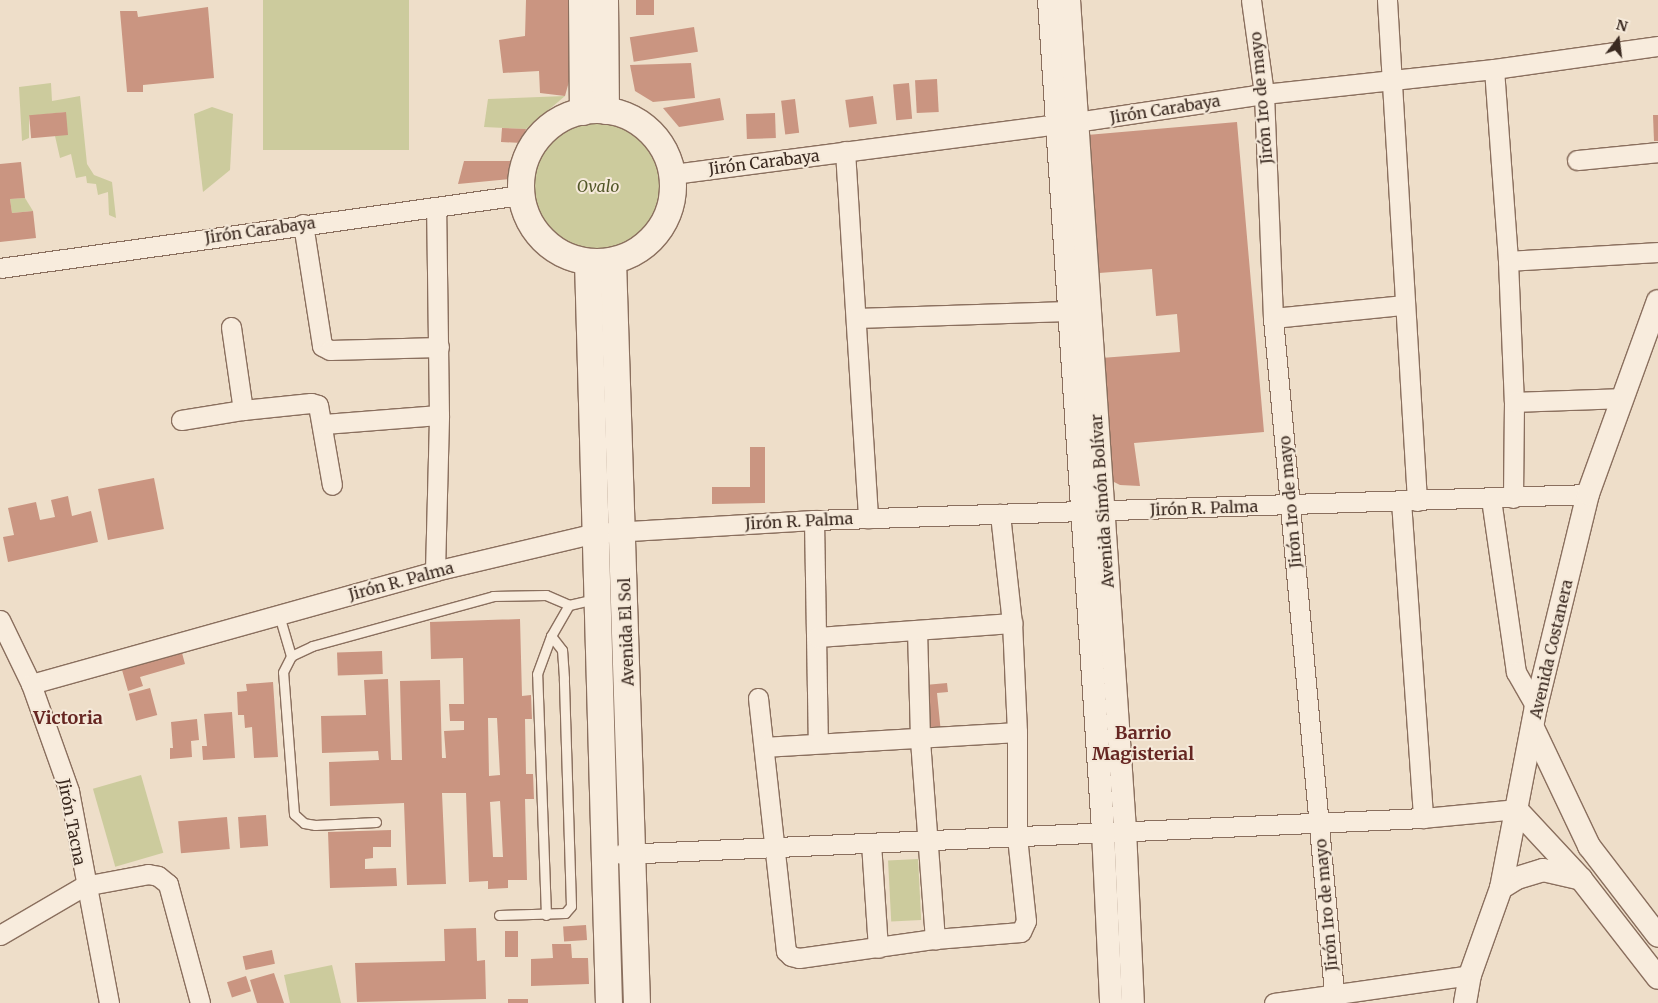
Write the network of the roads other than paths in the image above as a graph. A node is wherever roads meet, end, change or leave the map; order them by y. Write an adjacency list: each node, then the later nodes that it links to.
1 (582, 0): 11 (main road)
2 (605, 0): 11 (main road)
3 (1049, 0): 12 (street, Avenida Simón Bolívar)
4 (1069, 0): 12 (street, Avenida Simón Bolívar)
5 (1251, 0): 10 (street, Jirón 1ro de mayo)
6 (1387, 0): 9 (street)
7 (1658, 46): 8 (street, Jirón Carabaya)
8 (1494, 69): 9 (street, Jirón Carabaya); 22 (street)
9 (1390, 80): 10 (street, Jirón Carabaya); 25 (street)
10 (1264, 94): 12 (street, Jirón Carabaya); 28 (street, Jirón 1ro de mayo)
11 (595, 111): 16 (main road); 17 (main road)
12 (1066, 124): 13 (street, Jirón Carabaya); 26 (street, Avenida Simón Bolívar); 43 (street, Avenida Simón Bolívar)
13 (845, 151): 16 (street, Jirón Carabaya); 27 (street)
14 (1658, 152): 15 (street)
15 (1577, 160)
16 (673, 174): 21 (main road)
17 (521, 195): 18 (street, Jirón Carabaya); 21 (main road)
18 (436, 207): 19 (street, Jirón Carabaya); 30 (street)
19 (303, 224): 23 (street, Jirón Carabaya); 30 (street)
20 (1658, 252): 22 (street)
21 (600, 261): 48 (main road, Avenida El Sol); 49 (main road, Avenida El Sol)
22 (1508, 261): 32 (street)
23 (0, 268)
24 (1658, 301): 31 (street, Avenida Costanera)
25 (1404, 305): 28 (street); 41 (street)
26 (1068, 311): 27 (street); 44 (street, Avenida Simón Bolívar)
27 (856, 318): 46 (street)
28 (1273, 318): 42 (street, Jirón 1ro de mayo)
29 (231, 327): 33 (street)
30 (438, 348): 34 (street)
31 (1623, 398): 32 (street); 38 (street, Avenida Costanera)
32 (1514, 402): 39 (street)
33 (243, 410): 35 (street); 36 (street)
34 (439, 415): 36 (street); 50 (street)
35 (181, 420)
36 (324, 424): 37 (street)
37 (332, 485)
38 (1588, 494): 39 (street, Jirón R. Palma); 62 (street, Avenida Costanera)
39 (1513, 498): 40 (street, Jirón R. Palma)
40 (1491, 499): 41 (street, Jirón R. Palma); 62 (street)
41 (1409, 501): 42 (street, Jirón R. Palma); 68 (street)
42 (1290, 505): 43 (street, Jirón R. Palma); 70 (street, Jirón 1ro de mayo)
43 (1103, 511): 44 (street, Jirón R. Palma); 71 (street, Avenida Simón Bolívar)
44 (1081, 512): 45 (street, Jirón R. Palma); 72 (street, Avenida Simón Bolívar)
45 (1000, 514): 46 (street, Jirón R. Palma); 55 (street)
46 (868, 518): 47 (street, Jirón R. Palma)
47 (814, 520): 48 (street, Jirón R. Palma); 58 (street)
48 (622, 530): 49 (street, Jirón R. Palma); 77 (main road, Avenida El Sol)
49 (596, 533): 50 (street, Jirón R. Palma); 51 (main road, Avenida El Sol)
50 (435, 571): 53 (street, Jirón R. Palma)
51 (598, 599): 52 (lane); 78 (main road, Avenida El Sol)
52 (568, 605): 57 (lane); 59 (lane)
53 (279, 615): 59 (lane); 60 (street, Jirón R. Palma)
54 (0, 620): 60 (street, Jirón Tacna)
55 (1012, 623): 56 (street); 63 (street)
56 (917, 630): 58 (street); 64 (street)
57 (551, 636): 83 (lane); 83 (lane)
58 (817, 637): 65 (street)
59 (291, 656): 69 (lane)
60 (31, 684): 80 (street, Jirón Tacna)
61 (758, 698): 66 (street)
62 (1535, 718): 67 (street, Avenida Costanera); 85 (street)
63 (1017, 732): 64 (street); 73 (street)
64 (920, 740): 65 (street); 74 (street)
65 (818, 744): 66 (street)
66 (764, 747): 76 (street)
67 (1516, 808): 68 (street); 79 (street); 81 (street, Avenida Costanera)
68 (1423, 818): 70 (street)
69 (376, 822)
70 (1319, 822): 71 (street); 90 (street, Jirón 1ro de mayo)
71 (1125, 830): 72 (street); 96 (street, Avenida Simón Bolívar)
72 (1103, 831): 73 (street); 95 (street, Avenida Simón Bolívar)
73 (1017, 836): 74 (street); 86 (street)
74 (930, 841): 75 (street); 86 (street)
75 (871, 843): 76 (street); 87 (street)
76 (773, 846): 77 (street); 87 (street)
77 (633, 853): 78 (street); 94 (main road, Avenida El Sol)
78 (605, 855): 93 (main road, Avenida El Sol)
79 (1581, 879): 81 (street); 89 (street)
80 (84, 886): 84 (street); 91 (street, Jirón Tacna); 92 (street)
81 (1501, 888): 88 (street, Avenida Costanera)
82 (499, 915): 83 (lane)
83 (546, 915)
84 (0, 935)
85 (1658, 936)
86 (935, 939): 87 (street)
87 (878, 948)
88 (1470, 975): 90 (street); 98 (street, Avenida Costanera)
89 (1658, 978)
90 (1334, 998): 97 (street)
91 (108, 1003)
92 (200, 1003)
93 (609, 1003)
94 (637, 1003)
95 (1111, 1003)
96 (1133, 1003)
97 (1274, 1003)
98 (1465, 1003)

